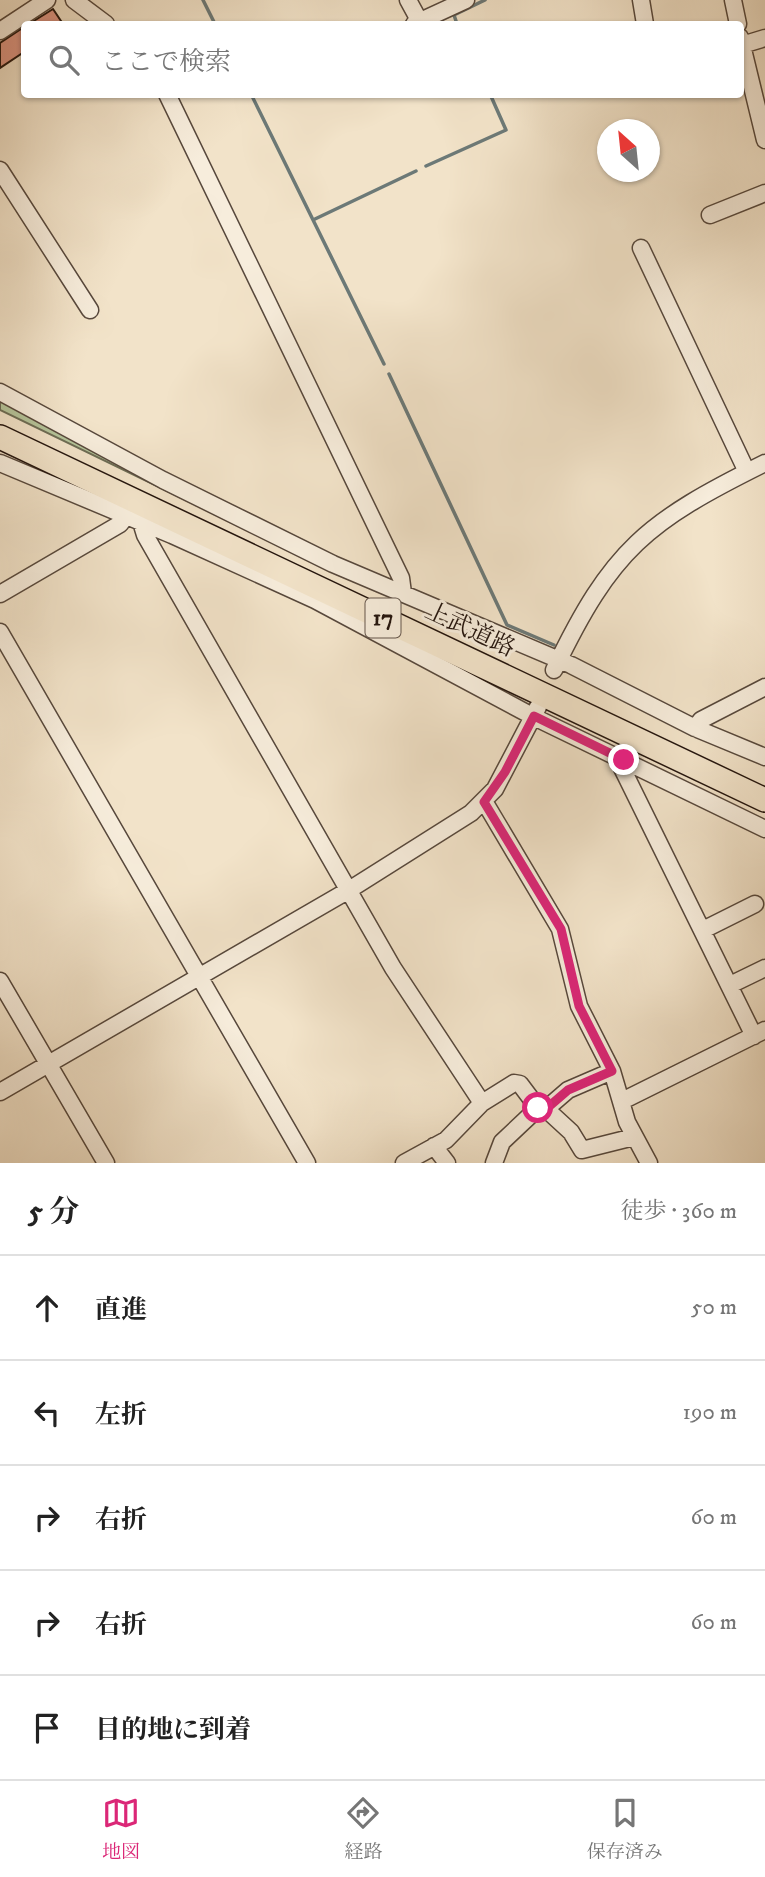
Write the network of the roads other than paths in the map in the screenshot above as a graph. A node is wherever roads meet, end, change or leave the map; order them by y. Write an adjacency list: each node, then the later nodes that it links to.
1 (47, 0): 12 (street)
2 (74, 0): 7 (street)
3 (408, 0): 8 (street)
4 (466, 0): 9 (street)
5 (641, 0): 10 (street)
6 (733, 0): 11 (street)
7 (102, 21)
8 (416, 21)
9 (421, 21)
10 (644, 21)
11 (737, 21)
12 (0, 31)
13 (765, 38): 14 (street)
14 (744, 41)
15 (744, 51): 17 (street)
16 (169, 98): 32 (street)
17 (760, 102): 18 (street)
18 (765, 139)
19 (0, 170): 23 (street)
20 (765, 193): 21 (street)
21 (710, 215)
22 (641, 248): 29 (street)
23 (90, 310)
24 (0, 392): 31 (street)
25 (0, 421): 31 (highway, 上武道路 / 17)
26 (0, 437): 31 (highway, 上武道路 / 17)
27 (0, 463): 30 (street)
28 (765, 463): 29 (street)
29 (747, 472): 35 (street)
30 (134, 519): 31 (street); 33 (street); 44 (street)
31 (324, 582): 32 (street); 37 (street); 41 (highway, 上武道路 / 17)
32 (403, 593): 35 (street)
33 (0, 594)
34 (0, 632): 48 (street)
35 (557, 665): 38 (street)
36 (765, 687): 38 (street)
37 (537, 709): 40 (street); 42 (street)
38 (695, 728): 39 (street)
39 (765, 757)
40 (624, 760): 43 (street); 46 (street)
41 (761, 790)
42 (484, 802): 44 (street); 53 (street)
43 (765, 830)
44 (349, 890): 48 (street); 56 (street)
45 (755, 904): 46 (street)
46 (703, 930): 50 (street)
47 (765, 968): 50 (street)
48 (200, 976): 52 (street); 61 (street)
49 (0, 981): 52 (street)
50 (730, 985): 51 (street)
51 (760, 1033): 55 (street)
52 (48, 1065): 54 (street); 60 (street)
53 (612, 1071): 55 (street); 57 (street)
54 (0, 1092)
55 (622, 1101): 58 (street)
56 (482, 1103): 57 (street); 59 (street)
57 (542, 1108): 58 (street); 64 (street)
58 (634, 1138): 65 (street)
59 (434, 1146): 62 (street); 63 (street)
60 (106, 1163)
61 (307, 1163)
62 (404, 1163)
63 (447, 1163)
64 (494, 1163)
65 (649, 1163)

